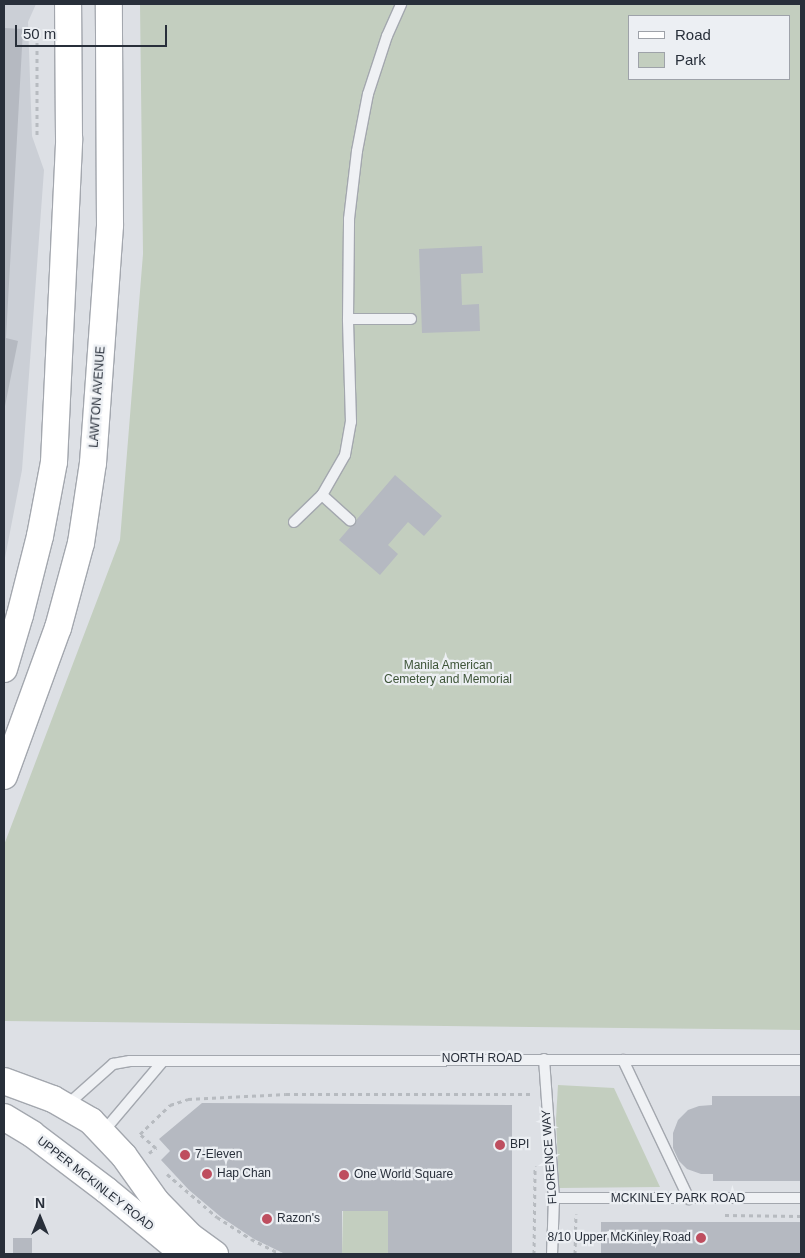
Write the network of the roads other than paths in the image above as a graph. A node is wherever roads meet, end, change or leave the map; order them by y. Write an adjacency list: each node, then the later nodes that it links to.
1 (68, 4): 9 (main road)
2 (109, 4): 10 (main road, LAWTON AVENUE)
3 (401, 4): 4 (lane)
4 (348, 319): 5 (lane); 6 (lane)
5 (411, 319)
6 (322, 495): 7 (lane); 8 (lane)
7 (350, 520)
8 (294, 522)
9 (4, 669)
10 (4, 776)
11 (544, 1059): 12 (lane, NORTH ROAD); 14 (lane, NORTH ROAD); 19 (lane, FLORENCE WAY)
12 (623, 1060): 13 (lane, NORTH ROAD); 21 (lane)
13 (801, 1060)
14 (163, 1061): 16 (lane, NORTH ROAD); 18 (lane)
15 (4, 1081): 16 (main road, UPPER MCKINLEY ROAD)
16 (67, 1105): 18 (main road, UPPER MCKINLEY ROAD)
17 (4, 1117): 22 (main road, UPPER MCKINLEY ROAD)
18 (103, 1132): 23 (main road, UPPER MCKINLEY ROAD)
19 (554, 1198): 21 (lane, MCKINLEY PARK ROAD); 24 (lane, FLORENCE WAY)
20 (801, 1198): 21 (lane, MCKINLEY PARK ROAD)
21 (689, 1199)
22 (184, 1254)
23 (214, 1254)
24 (552, 1254)

